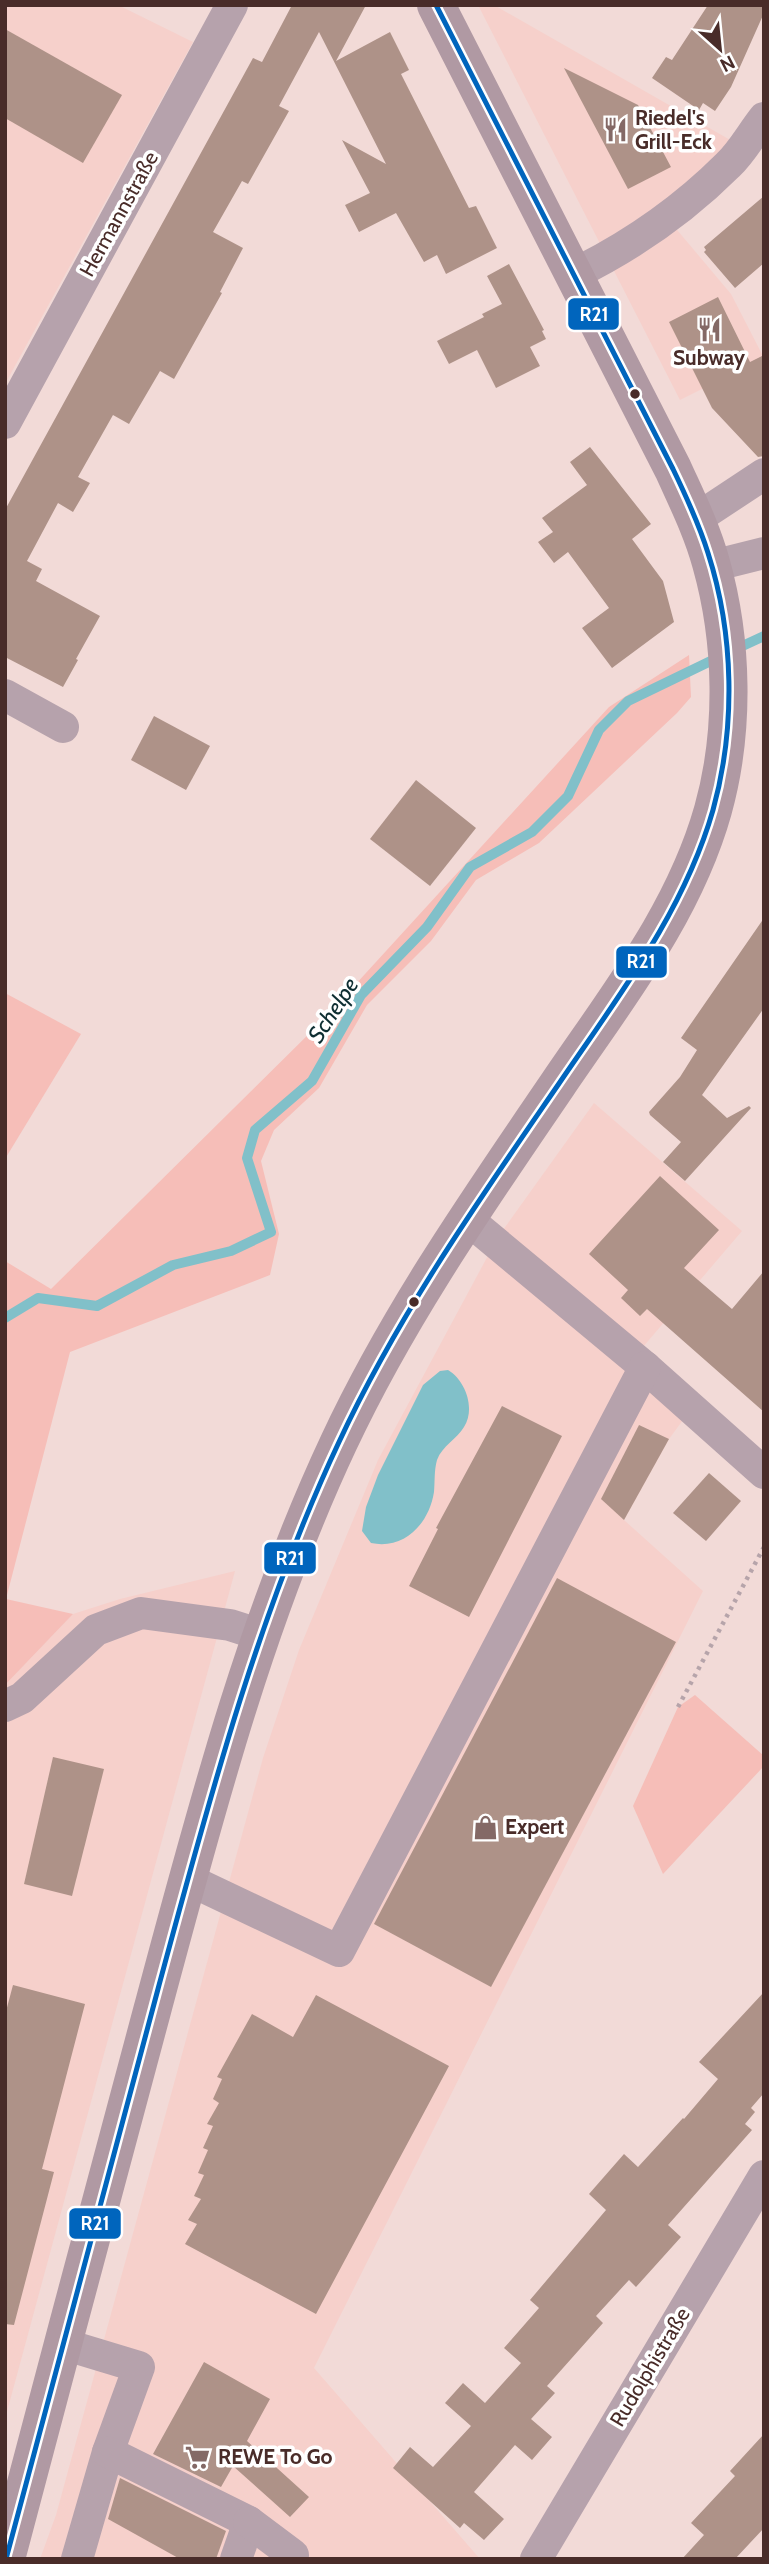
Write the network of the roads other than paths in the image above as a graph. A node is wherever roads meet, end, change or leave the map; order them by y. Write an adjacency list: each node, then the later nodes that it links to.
1 (232, 5): 5 (street, Hermannstraße)
2 (436, 5): 4 (main road)
3 (764, 118): 4 (street)
4 (574, 274): 7 (main road)
5 (5, 423)
6 (764, 474): 7 (street)
7 (696, 519): 9 (main road)
8 (764, 553): 9 (street)
9 (712, 566): 12 (main road)
10 (5, 695): 11 (street)
11 (62, 727)
12 (466, 1218): 13 (street); 15 (main road)
13 (645, 1367): 14 (street); 17 (street)
14 (764, 1472)
15 (261, 1635): 16 (street); 17 (main road)
16 (5, 1706)
17 (187, 1879): 19 (main road)
18 (764, 2176): 26 (street, Rudolphistraße)
19 (63, 2344): 20 (street); 22 (main road)
20 (108, 2452): 21 (street); 23 (street)
21 (249, 2522): 24 (street); 25 (street)
22 (9, 2550)
23 (77, 2559)
24 (236, 2559)
25 (292, 2559)
26 (536, 2559)

